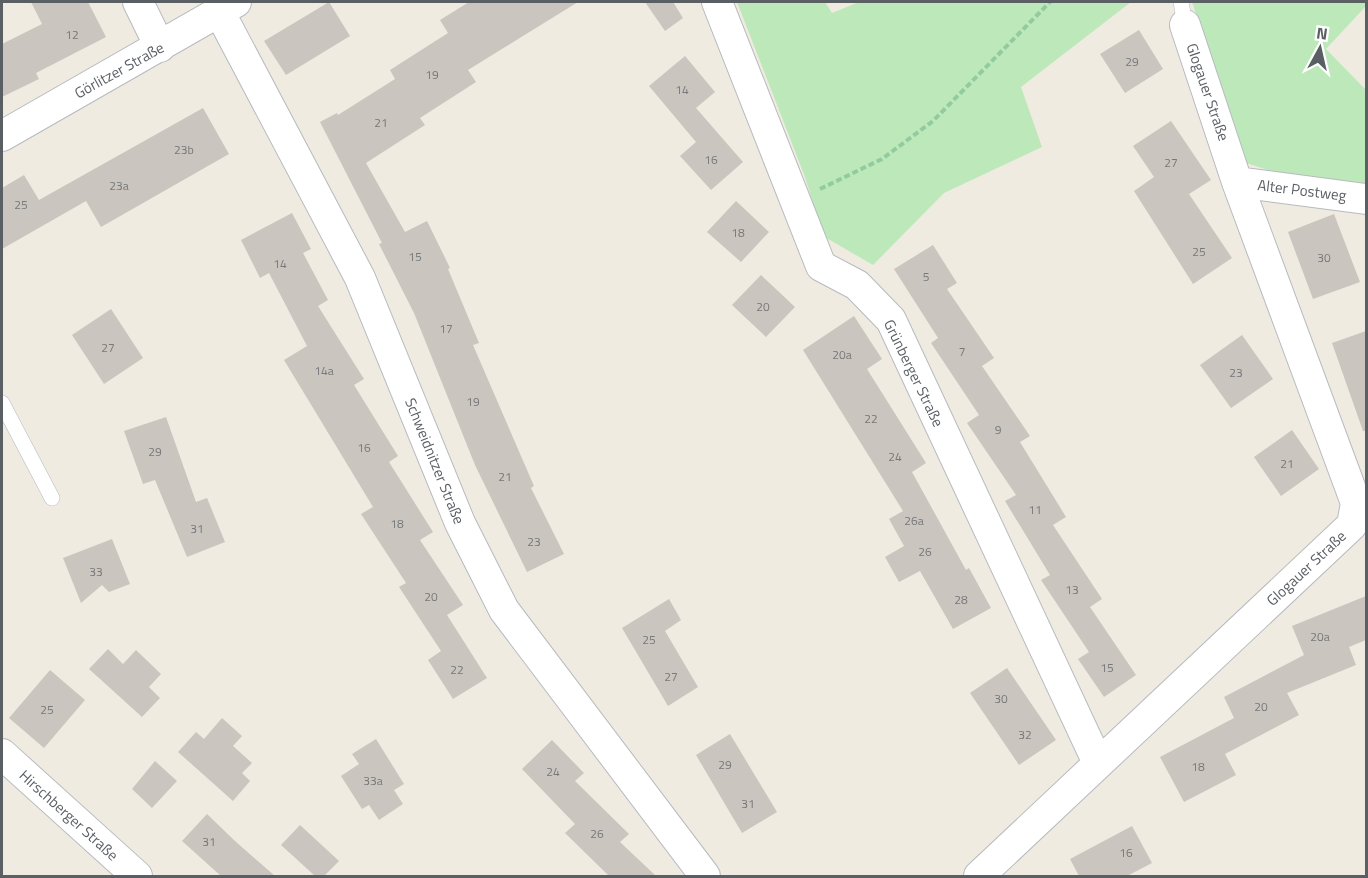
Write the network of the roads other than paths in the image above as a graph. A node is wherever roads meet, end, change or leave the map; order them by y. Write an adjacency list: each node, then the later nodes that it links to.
1 (138, 2): 5 (street)
2 (717, 2): 12 (street, Grünberger Straße)
3 (228, 7): 5 (street, Görlitzer Straße); 14 (street, Schweidnitzer Straße)
4 (1183, 13): 7 (street, Glogauer Straße)
5 (160, 47): 6 (street, Görlitzer Straße)
6 (2, 136)
7 (1238, 182): 8 (street, Alter Postweg); 12 (street, Glogauer Straße)
8 (1366, 198)
9 (2, 403): 10 (lane)
10 (52, 498)
11 (2, 754): 13 (street, Hirschberger Straße)
12 (1098, 764): 15 (street, Glogauer Straße)
13 (137, 876)
14 (705, 876)
15 (979, 876)

